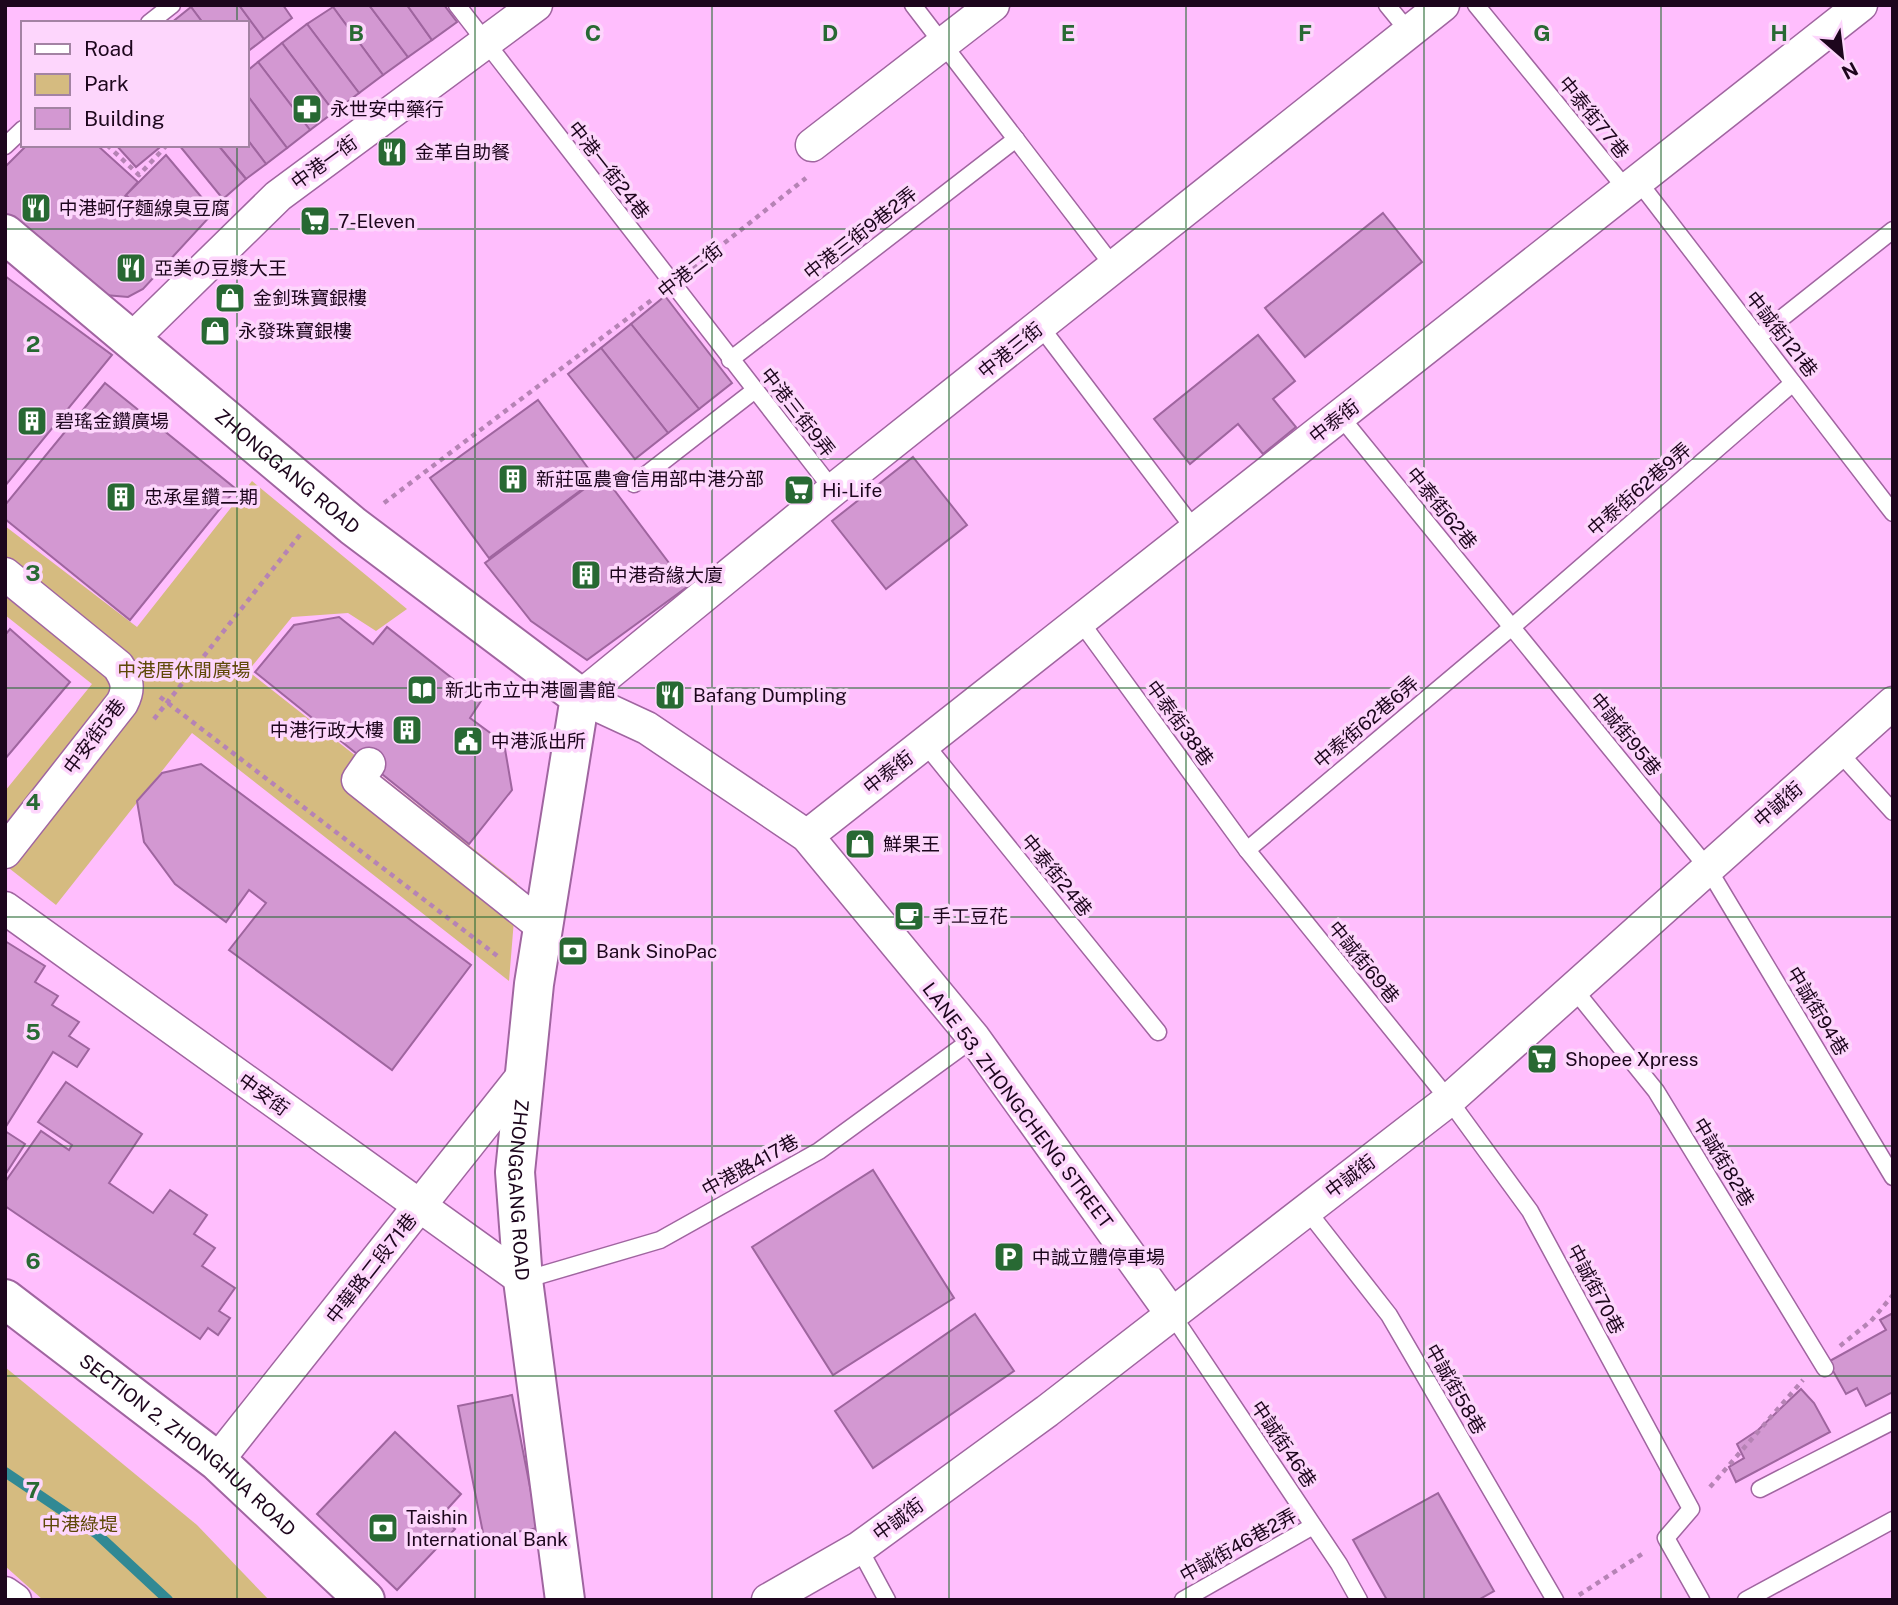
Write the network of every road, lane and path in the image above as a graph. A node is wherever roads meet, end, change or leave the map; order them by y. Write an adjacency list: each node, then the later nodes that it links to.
1 (172, 5): 10 (lane)
2 (457, 5): 12 (lane, 中港一街24巷)
3 (536, 5): 12 (street, 中港一街)
4 (913, 5): 13 (lane)
5 (993, 5): 13 (street)
6 (1387, 5): 11 (lane)
7 (1443, 5): 11 (street, 中港三街)
8 (1476, 5): 20 (lane, 中泰街77巷)
9 (1861, 5): 20 (street, 中泰街)
10 (152, 21)
11 (1409, 32): 23 (street, 中港三街)
12 (485, 44): 24 (lane, 中港一街24巷); 27 (street, 中港一街)
13 (944, 45): 15 (lane); 16 (street)
14 (21, 131): 17 (lane)
15 (1016, 139): 23 (lane); 28 (lane, 中港三街9巷2弄)
16 (813, 145): 24 (path, 中港二街)
17 (5, 146)
18 (109, 147): 19 (path)
19 (165, 147)
20 (1632, 185): 26 (lane, 中誠街121巷); 31 (street, 中泰街)
21 (1893, 230): 26 (lane)
22 (5, 234): 27 (street, ZHONGGANG ROAD)
23 (1114, 267): 25 (street, 中港三街)
24 (671, 285): 28 (lane, 中港一街24巷); 35 (path, 中港二街)
25 (1040, 326): 33 (street, 中港三街); 36 (lane)
26 (1758, 337): 29 (lane, 中誠街121巷)
27 (131, 341): 35 (street, ZHONGGANG ROAD)
28 (730, 360): 30 (lane, 中港三街9弄)
29 (1793, 383): 34 (lane, 中誠街121巷); 39 (lane, 中泰街62巷9弄)
30 (755, 390): 32 (lane); 33 (lane, 中港三街9弄)
31 (1340, 416): 36 (street, 中泰街); 39 (lane, 中泰街62巷)
32 (634, 484)
33 (833, 490): 41 (street, 中港三街)
34 (1893, 513)
35 (339, 515): 41 (street, ZHONGGANG ROAD); 43 (path, 中港二街)
36 (1195, 530): 38 (street, 中泰街)
37 (5, 574): 50 (street, 中安街5巷)
38 (1080, 621): 44 (street, 中泰街); 49 (lane, 中泰街38巷)
39 (1512, 627): 49 (lane, 中泰街62巷6弄); 51 (lane, 中誠街95巷)
40 (158, 696): 54 (path)
41 (580, 697): 48 (street, ZHONGGANG ROAD); 53 (street, ZHONGGANG ROAD)
42 (1893, 703): 45 (street, 中誠街)
43 (152, 722)
44 (925, 744): 48 (street, 中泰街); 56 (lane, 中泰街24巷)
45 (1838, 751): 47 (lane); 51 (street, 中誠街)
46 (369, 764): 53 (street)
47 (1893, 812)
48 (807, 836): 57 (street, LANE 53, ZHONGCHENG STREET)
49 (1247, 850): 59 (lane, 中誠街69巷)
50 (5, 852)
51 (1707, 867): 55 (street, 中誠街); 60 (lane, 中誠街94巷)
52 (5, 908): 61 (street, 中安街)
53 (543, 927): 54 (street, ZHONGGANG ROAD)
54 (534, 984): 58 (street, ZHONGGANG ROAD)
55 (1573, 989): 59 (street, 中誠街); 67 (lane, 中誠街82巷)
56 (1157, 1032)
57 (974, 1038): 63 (lane, 中港路417巷); 66 (street, LANE 53, ZHONGCHENG STREET)
58 (524, 1074): 61 (street, 中華路二段71巷); 63 (street, ZHONGGANG ROAD)
59 (1449, 1100): 62 (street, 中誠街); 71 (lane, 中誠街70巷)
60 (1893, 1177)
61 (420, 1206): 63 (street, 中安街); 69 (street, 中華路二段71巷)
62 (1307, 1209): 66 (street, 中誠街); 84 (lane, 中誠街58巷)
63 (523, 1280): 79 (street, ZHONGGANG ROAD)
64 (1893, 1295): 67 (path)
65 (5, 1299): 69 (street, SECTION 2, ZHONGHUA ROAD)
66 (1171, 1313): 73 (lane, 中誠街46巷); 75 (street, 中誠街)
67 (1823, 1364): 71 (path)
68 (1893, 1421): 70 (lane)
69 (217, 1461): 78 (street, SECTION 2, ZHONGHUA ROAD)
70 (1760, 1489)
71 (1691, 1509): 74 (lane)
72 (1893, 1520): 87 (lane)
73 (1314, 1526): 82 (lane, 中誠街46巷2弄); 83 (lane, 中誠街46巷)
74 (1666, 1538): 85 (path); 86 (lane)
75 (859, 1548): 80 (street, 中誠街); 81 (lane)
76 (5, 1592): 77 (street)
77 (15, 1600)
78 (365, 1600)
79 (565, 1600)
80 (768, 1600)
81 (887, 1600)
82 (1183, 1600)
83 (1359, 1600)
84 (1555, 1600)
85 (1572, 1600)
86 (1701, 1600)
87 (1746, 1600)

